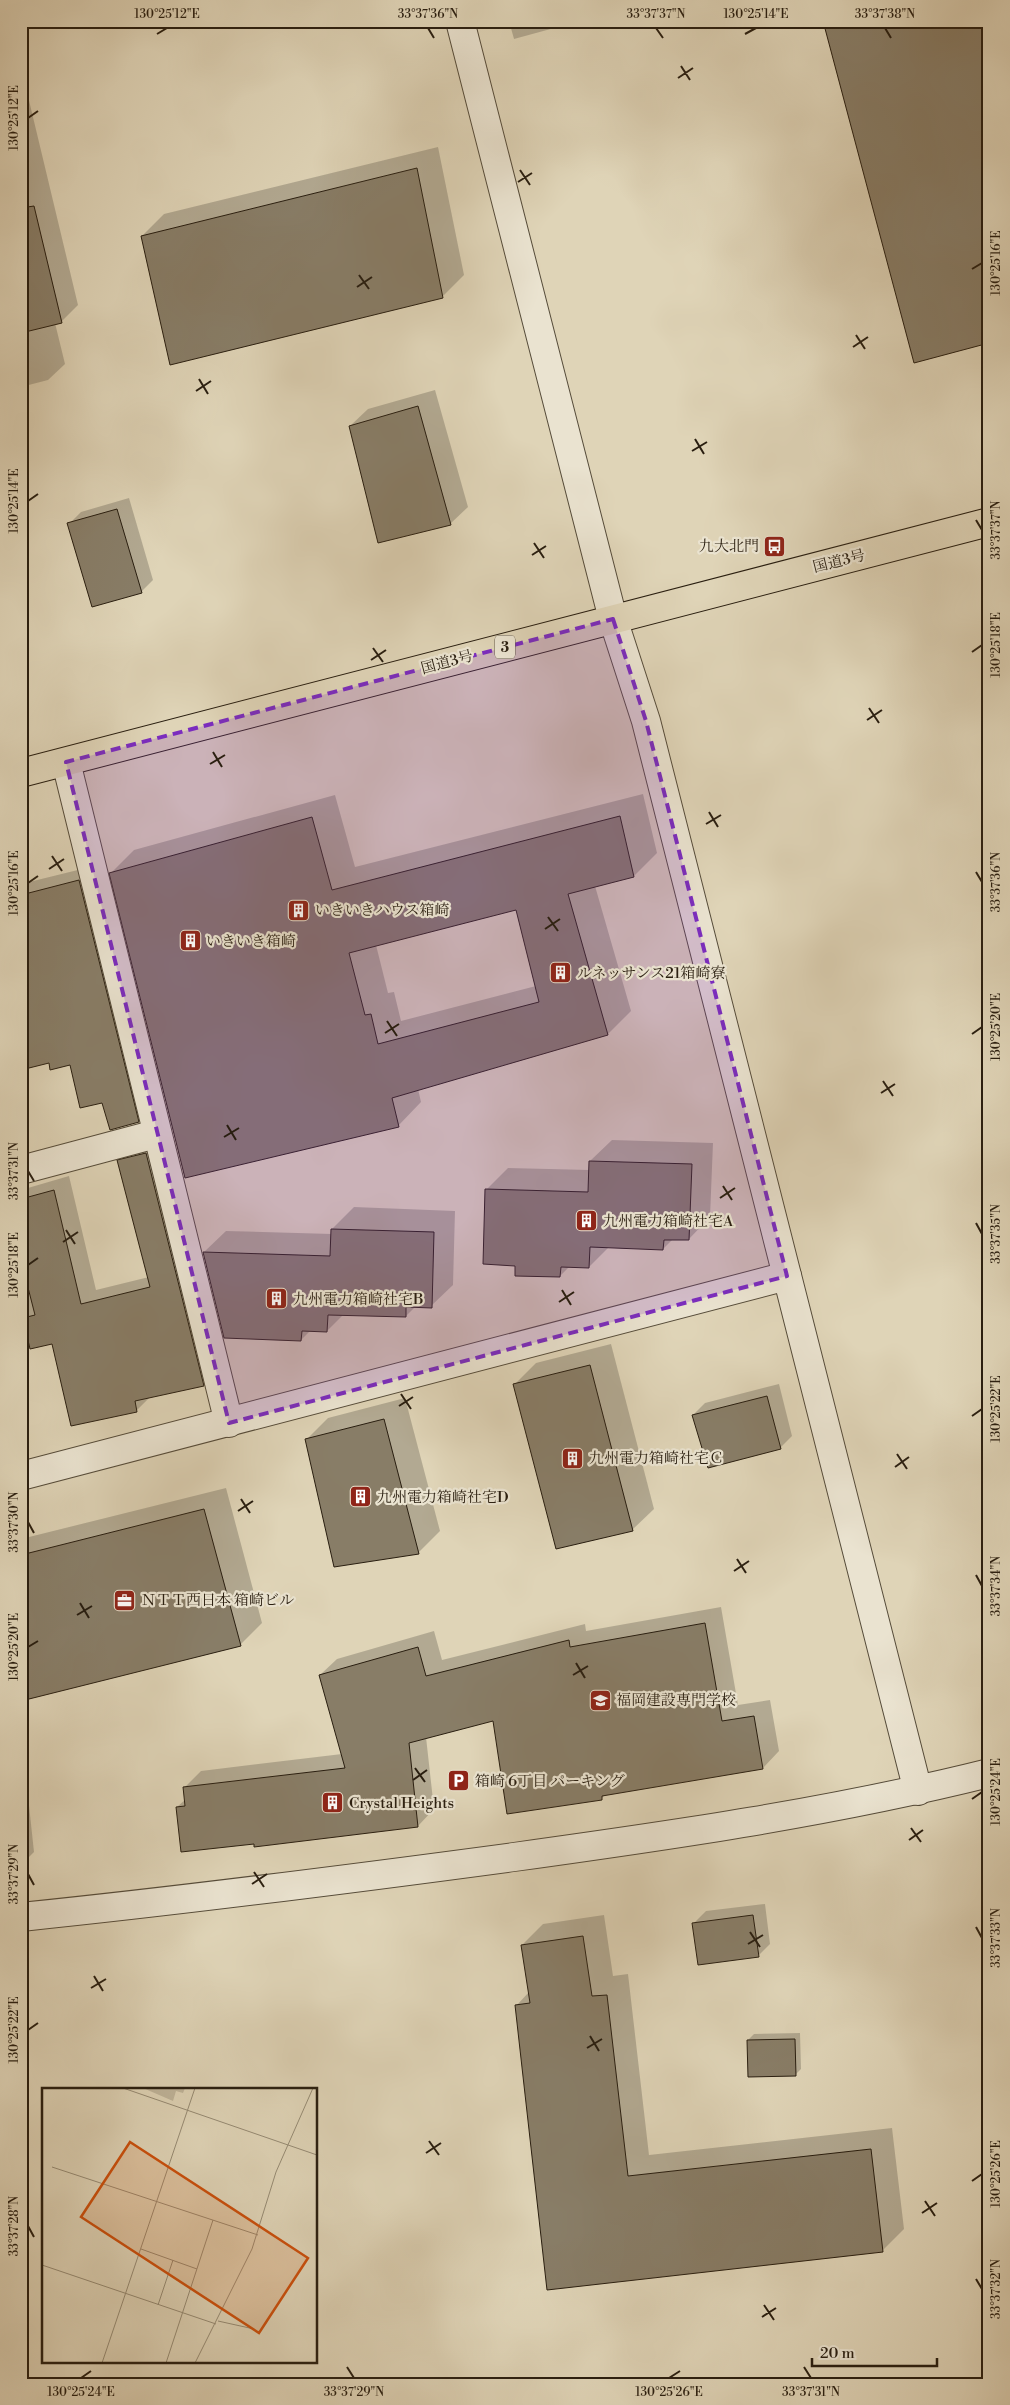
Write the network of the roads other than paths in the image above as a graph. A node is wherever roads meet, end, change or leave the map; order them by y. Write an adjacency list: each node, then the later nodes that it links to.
1 (460, 21): 3 (street)
2 (989, 522): 3 (highway, 国道3号 / 3)
3 (613, 619): 4 (highway, 国道3号 / 3); 8 (street)
4 (66, 762): 5 (highway, 国道3号 / 3); 6 (street)
5 (21, 773)
6 (156, 1134): 7 (street); 9 (street)
7 (21, 1170)
8 (787, 1276): 9 (street); 12 (street)
9 (229, 1423): 10 (street)
10 (21, 1476)
11 (989, 1773): 12 (street)
12 (918, 1791): 13 (street)
13 (21, 1917)

